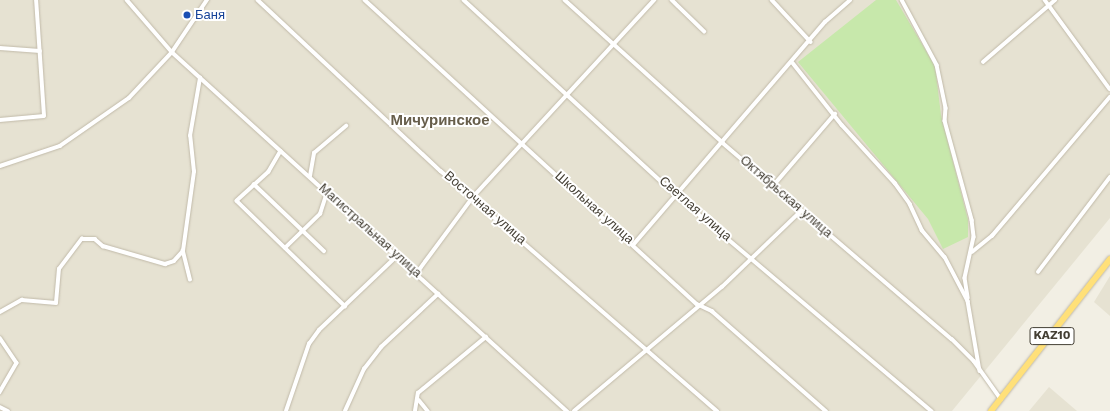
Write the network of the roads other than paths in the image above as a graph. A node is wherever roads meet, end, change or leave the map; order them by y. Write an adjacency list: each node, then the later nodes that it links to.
1 (36, 0): 20 (street)
2 (127, 0): 21 (street, Магистральная улица)
3 (207, 0): 21 (street)
4 (258, 0): 41 (street, Восточная улица)
5 (365, 0): 31 (street, Школьная улица)
6 (464, 0): 26 (street, Светлая улица)
7 (565, 0): 17 (street, Октябрьская улица)
8 (654, 0): 17 (street)
9 (672, 0): 16 (street)
10 (772, 0): 18 (street)
11 (850, 0): 18 (street)
12 (902, 0): 48 (street)
13 (1045, 0): 15 (street)
14 (1055, 0): 15 (street)
15 (1049, 5): 22 (street); 25 (street)
16 (704, 31)
17 (612, 42): 26 (street); 32 (street, Октябрьская улица)
18 (811, 42): 23 (street)
19 (0, 48): 20 (street)
20 (40, 51): 29 (street)
21 (172, 52): 24 (street, Магистральная улица); 34 (street)
22 (983, 62)
23 (793, 63): 28 (street); 32 (street)
24 (200, 78): 33 (street, Магистральная улица); 46 (street)
25 (1110, 89)
26 (568, 92): 31 (street); 40 (street, Светлая улица)
27 (1110, 97): 48 (street)
28 (835, 114): 38 (street); 56 (street)
29 (0, 120)
30 (346, 126): 35 (street)
31 (521, 143): 41 (street); 44 (street, Школьная улица)
32 (723, 143): 38 (street, Октябрьская улица); 40 (street)
33 (281, 150): 35 (street, Магистральная улица); 37 (street)
34 (0, 166)
35 (310, 176): 39 (street, Магистральная улица)
36 (1110, 177): 52 (street)
37 (254, 184): 43 (street); 45 (street)
38 (773, 186): 42 (street, Октябрьская улица)
39 (327, 192): 43 (street); 49 (street, Магистральная улица)
40 (676, 194): 44 (street); 50 (street, Светлая улица)
41 (473, 197): 53 (street); 62 (street, Восточная улица)
42 (801, 211): 50 (street); 63 (street, Октябрьская улица)
43 (303, 231): 45 (street); 47 (street)
44 (634, 244): 57 (street, Школьная улица)
45 (285, 248): 58 (street)
46 (183, 251): 54 (street); 59 (street)
47 (324, 251)
48 (972, 252): 56 (street)
49 (397, 256): 53 (street, Магистральная улица); 58 (street)
50 (753, 259): 57 (street); 77 (street, Светлая улица)
51 (1110, 259): 65 (highway, KAZ10)
52 (1038, 272)
53 (416, 274): 55 (street, Магистральная улица)
54 (190, 280)
55 (438, 294): 60 (street, Магистральная улица); 70 (street)
56 (968, 301): 63 (street)
57 (700, 305): 62 (street); 76 (street, Школьная улица)
58 (345, 306): 69 (street)
59 (0, 312)
60 (486, 337): 66 (street); 73 (street, Магистральная улица)
61 (0, 338): 64 (street)
62 (645, 350): 74 (street); 75 (street, Восточная улица)
63 (980, 372): 65 (street, Октябрьская улица)
64 (0, 392)
65 (1001, 399): 78 (highway, KAZ10)
66 (419, 400): 71 (street); 72 (street)
67 (0, 407): 68 (street)
68 (8, 411)
69 (286, 411)
70 (345, 411)
71 (415, 411)
72 (428, 411)
73 (567, 411)
74 (574, 411)
75 (717, 411)
76 (826, 411)
77 (932, 411)
78 (991, 411)

